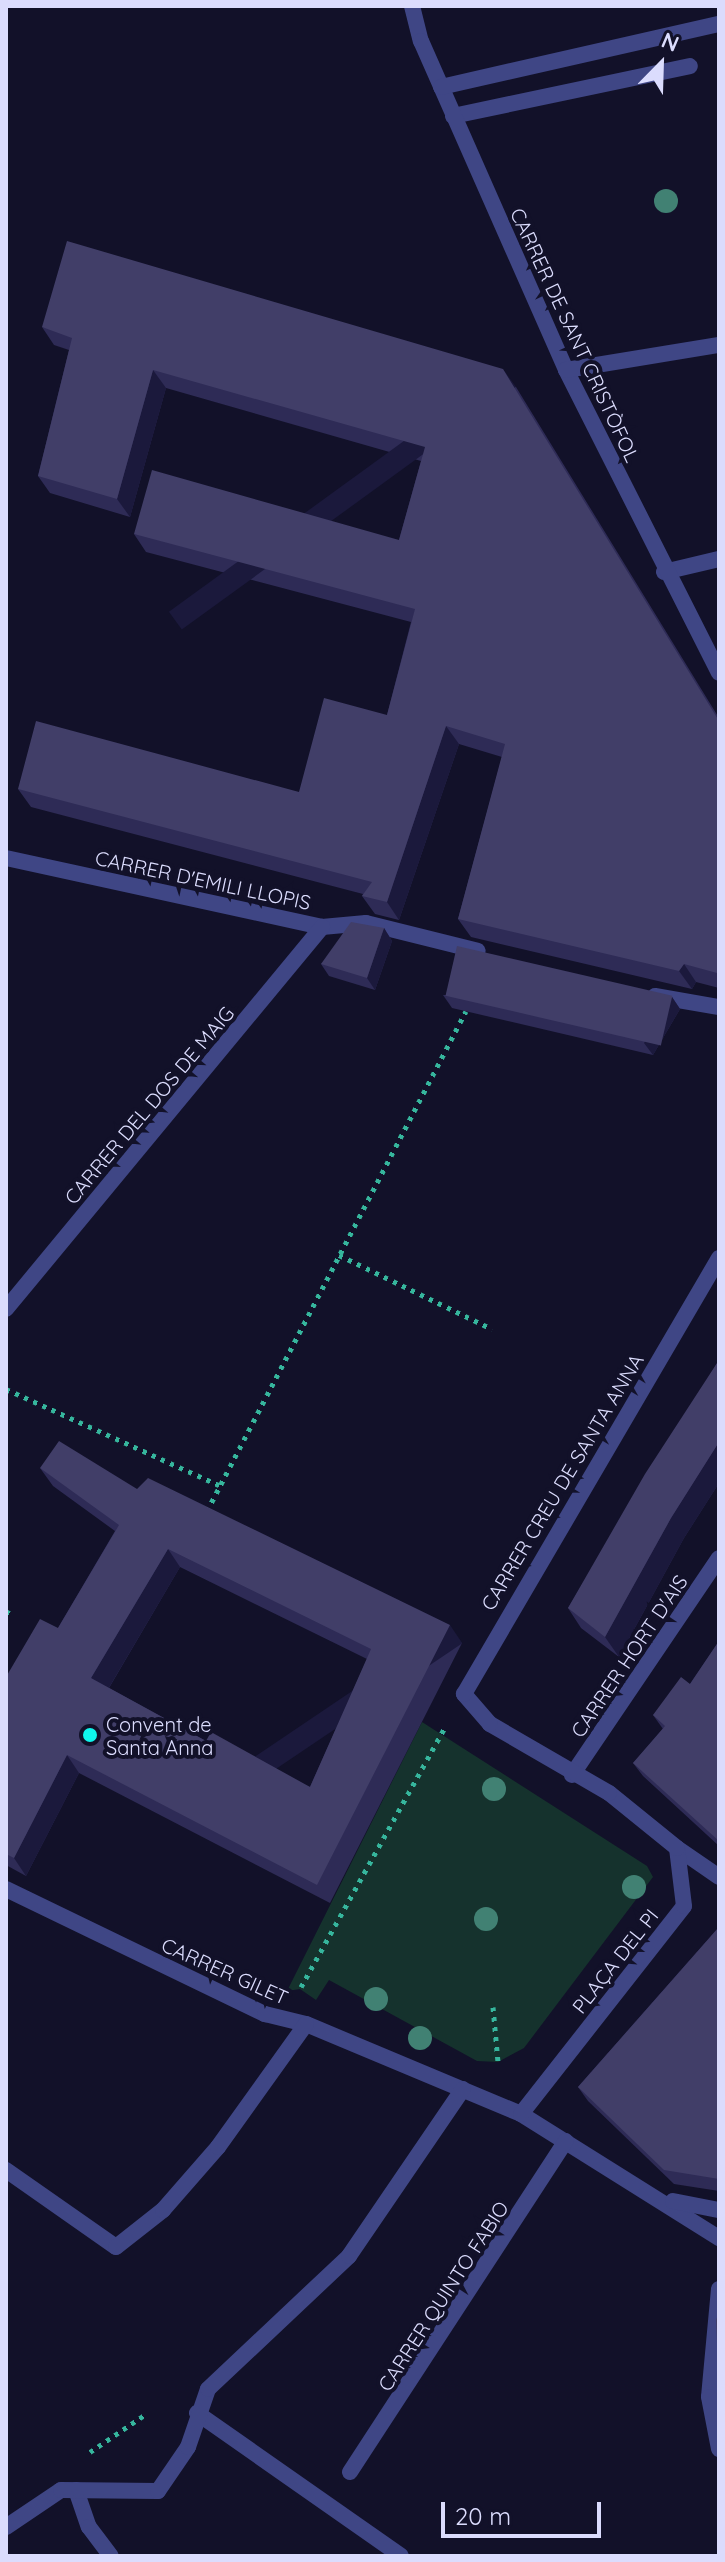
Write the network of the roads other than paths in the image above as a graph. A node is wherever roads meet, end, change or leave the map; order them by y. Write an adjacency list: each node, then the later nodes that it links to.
1 (412, 6): 4 (street, CARRER DE SANT CRISTÒFOL)
2 (719, 24): 4 (street)
3 (690, 66): 5 (street)
4 (441, 87): 5 (street, CARRER DE SANT CRISTÒFOL)
5 (453, 116): 7 (street, CARRER DE SANT CRISTÒFOL)
6 (719, 345): 7 (street)
7 (566, 370): 9 (street, CARRER DE SANT CRISTÒFOL)
8 (719, 559): 9 (street)
9 (664, 572): 10 (street, CARRER DE SANT CRISTÒFOL)
10 (719, 673)
11 (6, 858): 12 (street, CARRER D'EMILI LLOPIS)
12 (322, 927): 13 (street, CARRER D'EMILI LLOPIS); 17 (street, CARRER DEL DOS DE MAIG)
13 (501, 957)
14 (635, 991): 15 (street)
15 (719, 1007)
16 (719, 1258): 19 (street, CARRER CREU DE SANTA ANNA)
17 (6, 1309)
18 (719, 1558): 19 (street, CARRER HORT D'AIS)
19 (572, 1775): 20 (street)
20 (677, 1848): 21 (street); 25 (street, PLAÇA DEL PI)
21 (719, 1877)
22 (8, 1895): 23 (street, CARRER GILET)
23 (306, 2024): 24 (street, CARRER GILET); 27 (street)
24 (463, 2089): 25 (street, CARRER GILET); 32 (street)
25 (521, 2114): 26 (street, CARRER GILET)
26 (566, 2141): 28 (street, CARRER GILET); 34 (street, CARRER QUINTO FABIO)
27 (6, 2170)
28 (669, 2201): 29 (street); 30 (street)
29 (719, 2210)
30 (719, 2238)
31 (719, 2289): 33 (street)
32 (197, 2413): 35 (street); 38 (street)
33 (719, 2449)
34 (350, 2472)
35 (76, 2490): 36 (street); 37 (street)
36 (6, 2527)
37 (111, 2556)
38 (401, 2556)

